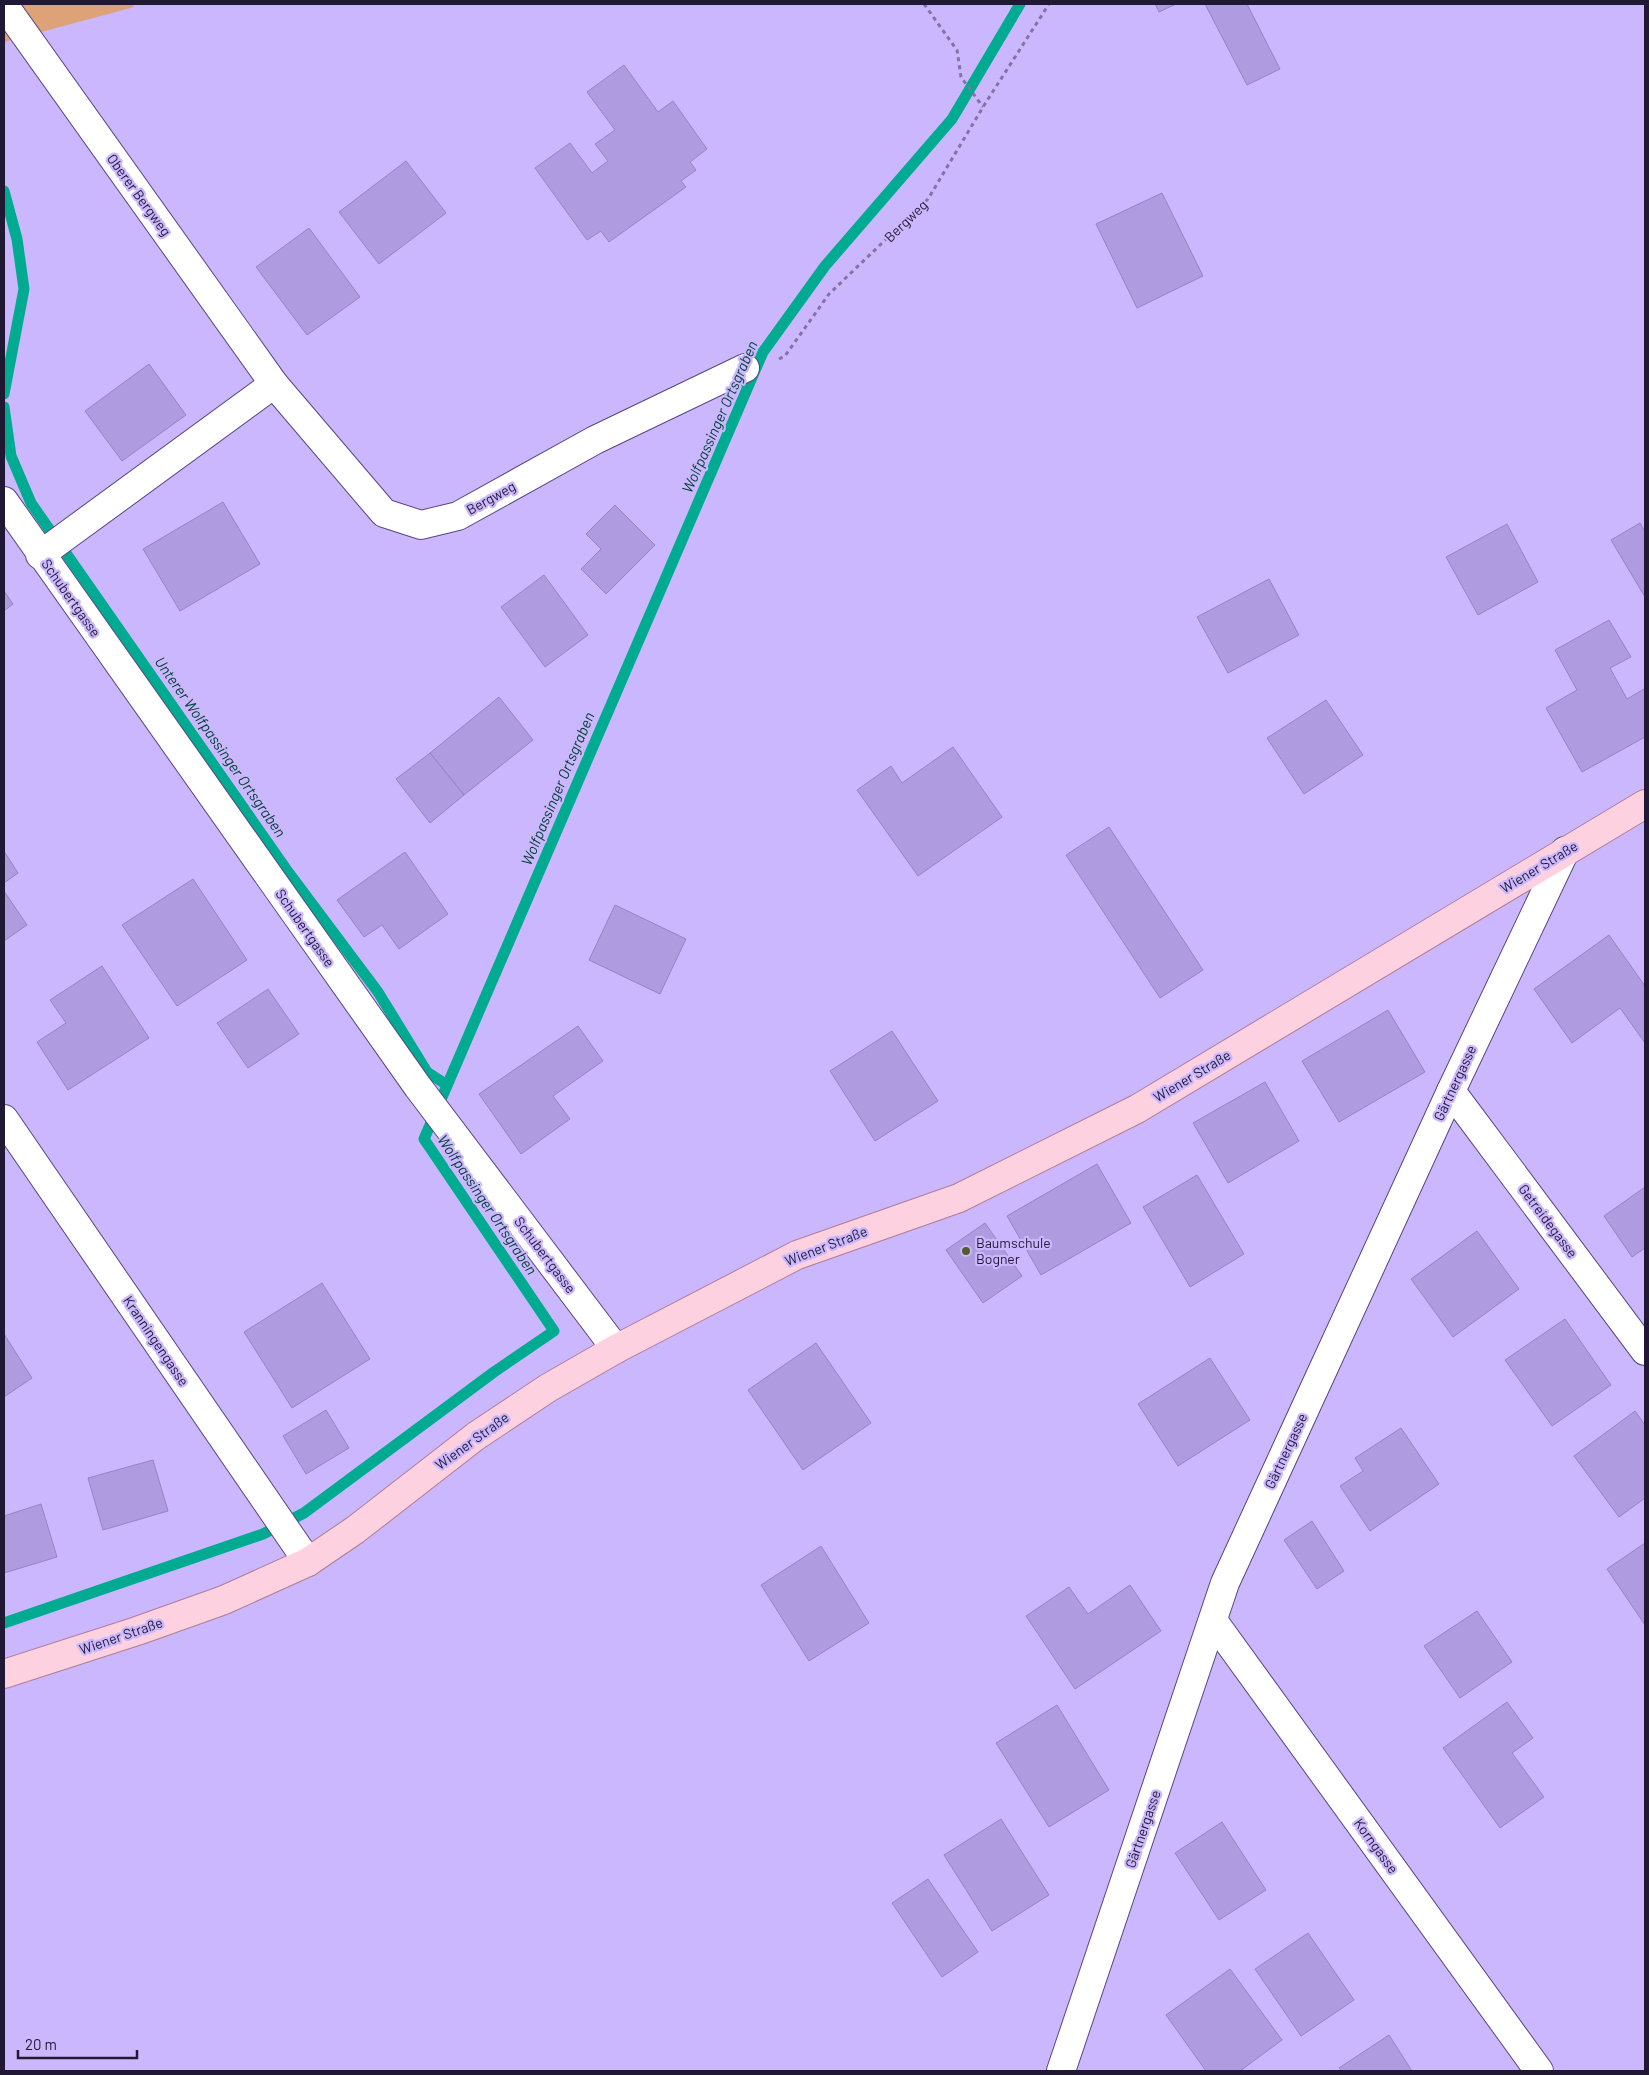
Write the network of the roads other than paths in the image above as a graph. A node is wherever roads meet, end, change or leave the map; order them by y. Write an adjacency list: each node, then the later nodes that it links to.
1 (4, 5): 3 (street, Oberer Bergweg)
2 (745, 368): 3 (street, Bergweg)
3 (274, 384): 5 (street)
4 (4, 501): 5 (street, Schubertgasse)
5 (53, 546): 10 (street, Schubertgasse)
6 (1645, 804): 7 (main road, Wiener Straße)
7 (1565, 851): 8 (street, Gärtnergasse); 10 (main road, Wiener Straße)
8 (1450, 1091): 11 (street, Getreidegasse); 13 (street, Gärtnergasse)
9 (4, 1120): 12 (street, Kranningengasse)
10 (616, 1349): 12 (main road, Wiener Straße)
11 (1645, 1351)
12 (308, 1562): 14 (main road, Wiener Straße)
13 (1214, 1622): 15 (street, Gärtnergasse); 16 (street, Korngasse)
14 (4, 1674)
15 (1061, 2071)
16 (1539, 2071)

